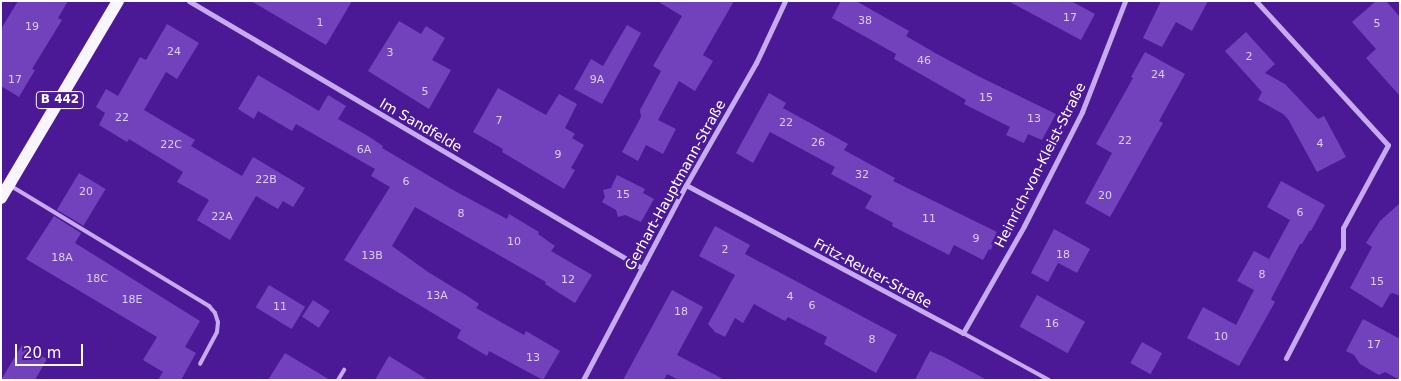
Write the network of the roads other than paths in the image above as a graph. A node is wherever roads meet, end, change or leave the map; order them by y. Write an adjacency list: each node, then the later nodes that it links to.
1 (118, 1): 7 (main road, B 442)
2 (189, 1): 9 (street, Im Sandfelde)
3 (785, 1): 6 (street, Gerhart-Hauptmann-Straße)
4 (1125, 1): 10 (street, Heinrich-von-Kleist-Straße)
5 (1256, 1): 11 (street)
6 (686, 184): 9 (street, Gerhart-Hauptmann-Straße); 10 (street, Fritz-Reuter-Straße)
7 (9, 185): 8 (main road, B 442); 12 (lane)
8 (1, 198)
9 (642, 268): 15 (street, Gerhart-Hauptmann-Straße)
10 (963, 334): 16 (lane, Fritz-Reuter-Straße)
11 (1286, 358)
12 (200, 364)
13 (344, 370): 14 (lane)
14 (338, 380)
15 (583, 380)
16 (1050, 380)

